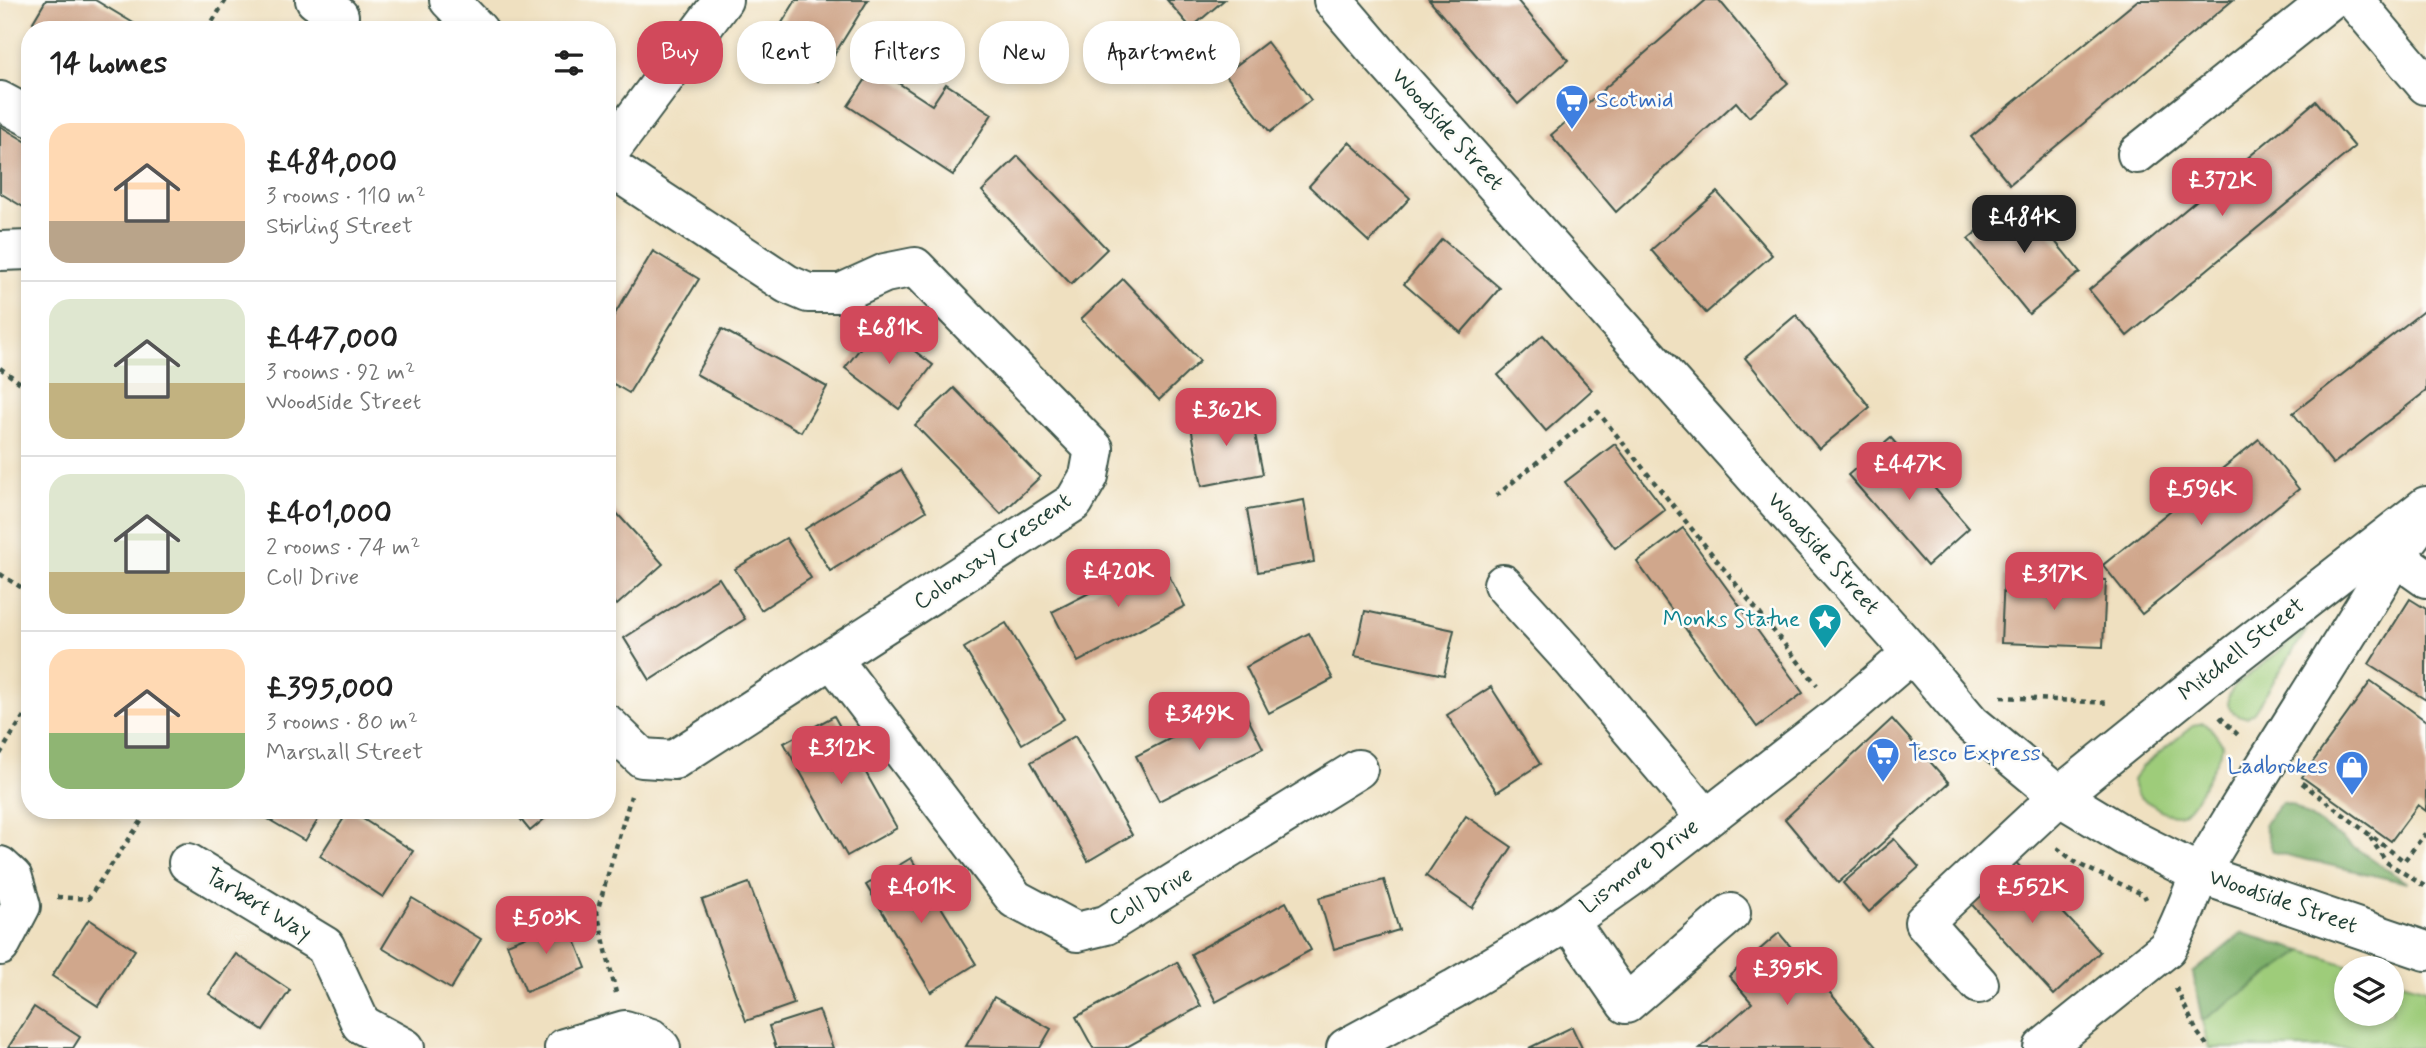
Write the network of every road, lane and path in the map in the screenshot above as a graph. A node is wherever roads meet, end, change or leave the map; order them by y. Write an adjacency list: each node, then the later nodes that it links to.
1 (226, 0): 7 (path)
2 (449, 0): 8 (street)
3 (723, 0): 12 (street)
4 (1333, 0): 27 (street, Woodside Street)
5 (2330, 0): 13 (street)
6 (2354, 0): 9 (street)
7 (213, 21)
8 (469, 21)
9 (2426, 85)
10 (0, 101): 11 (street)
11 (21, 112)
12 (616, 143)
13 (2137, 155)
14 (616, 171): 28 (street, Colonsay Crescent)
15 (21, 250): 16 (street)
16 (0, 251)
17 (0, 368): 18 (path)
18 (21, 383)
19 (1496, 496): 31 (path)
20 (2426, 506): 29 (street, Mitchell Street)
21 (2426, 515): 22 (street)
22 (2395, 556): 24 (street); 37 (street)
23 (0, 574): 26 (path)
24 (2426, 578)
25 (1503, 584): 40 (street)
26 (21, 587)
27 (1912, 653): 31 (street, Lismore Drive); 33 (street, Woodside Street)
28 (833, 660): 36 (street, Colonsay Crescent); 38 (street, Coll Drive)
29 (2194, 687): 37 (path); 39 (street, Mitchell Street)
30 (2115, 704): 33 (path)
31 (1841, 715): 40 (street, Lismore Drive)
32 (21, 720): 35 (path)
33 (1971, 723): 39 (street, Woodside Street)
34 (616, 733): 36 (street)
35 (0, 754)
36 (642, 758): 55 (path)
37 (2266, 761): 43 (path); 46 (street)
38 (1358, 769)
39 (2059, 796): 42 (street, Mitchell Street); 46 (street, Woodside Street)
40 (1706, 818): 51 (street, Lismore Drive)
41 (143, 819): 47 (path)
42 (2026, 826): 49 (path); 54 (street, Mitchell Street)
43 (2368, 833): 44 (path); 48 (path)
44 (2426, 837)
45 (188, 863): 57 (street, Tarbert Way)
46 (2200, 874): 53 (street, Woodside Street); 62 (street)
47 (9, 880): 52 (street)
48 (2426, 887)
49 (2150, 904)
50 (1731, 913): 51 (street)
51 (1569, 922): 61 (street, Lismore Drive)
52 (0, 946)
53 (2426, 951)
54 (1979, 984)
55 (625, 1030): 59 (street); 60 (street)
56 (2197, 1032): 63 (path)
57 (351, 1036): 58 (street)
58 (405, 1048)
59 (564, 1048)
60 (661, 1048)
61 (1346, 1048)
62 (2043, 1048)
63 (2209, 1048)

